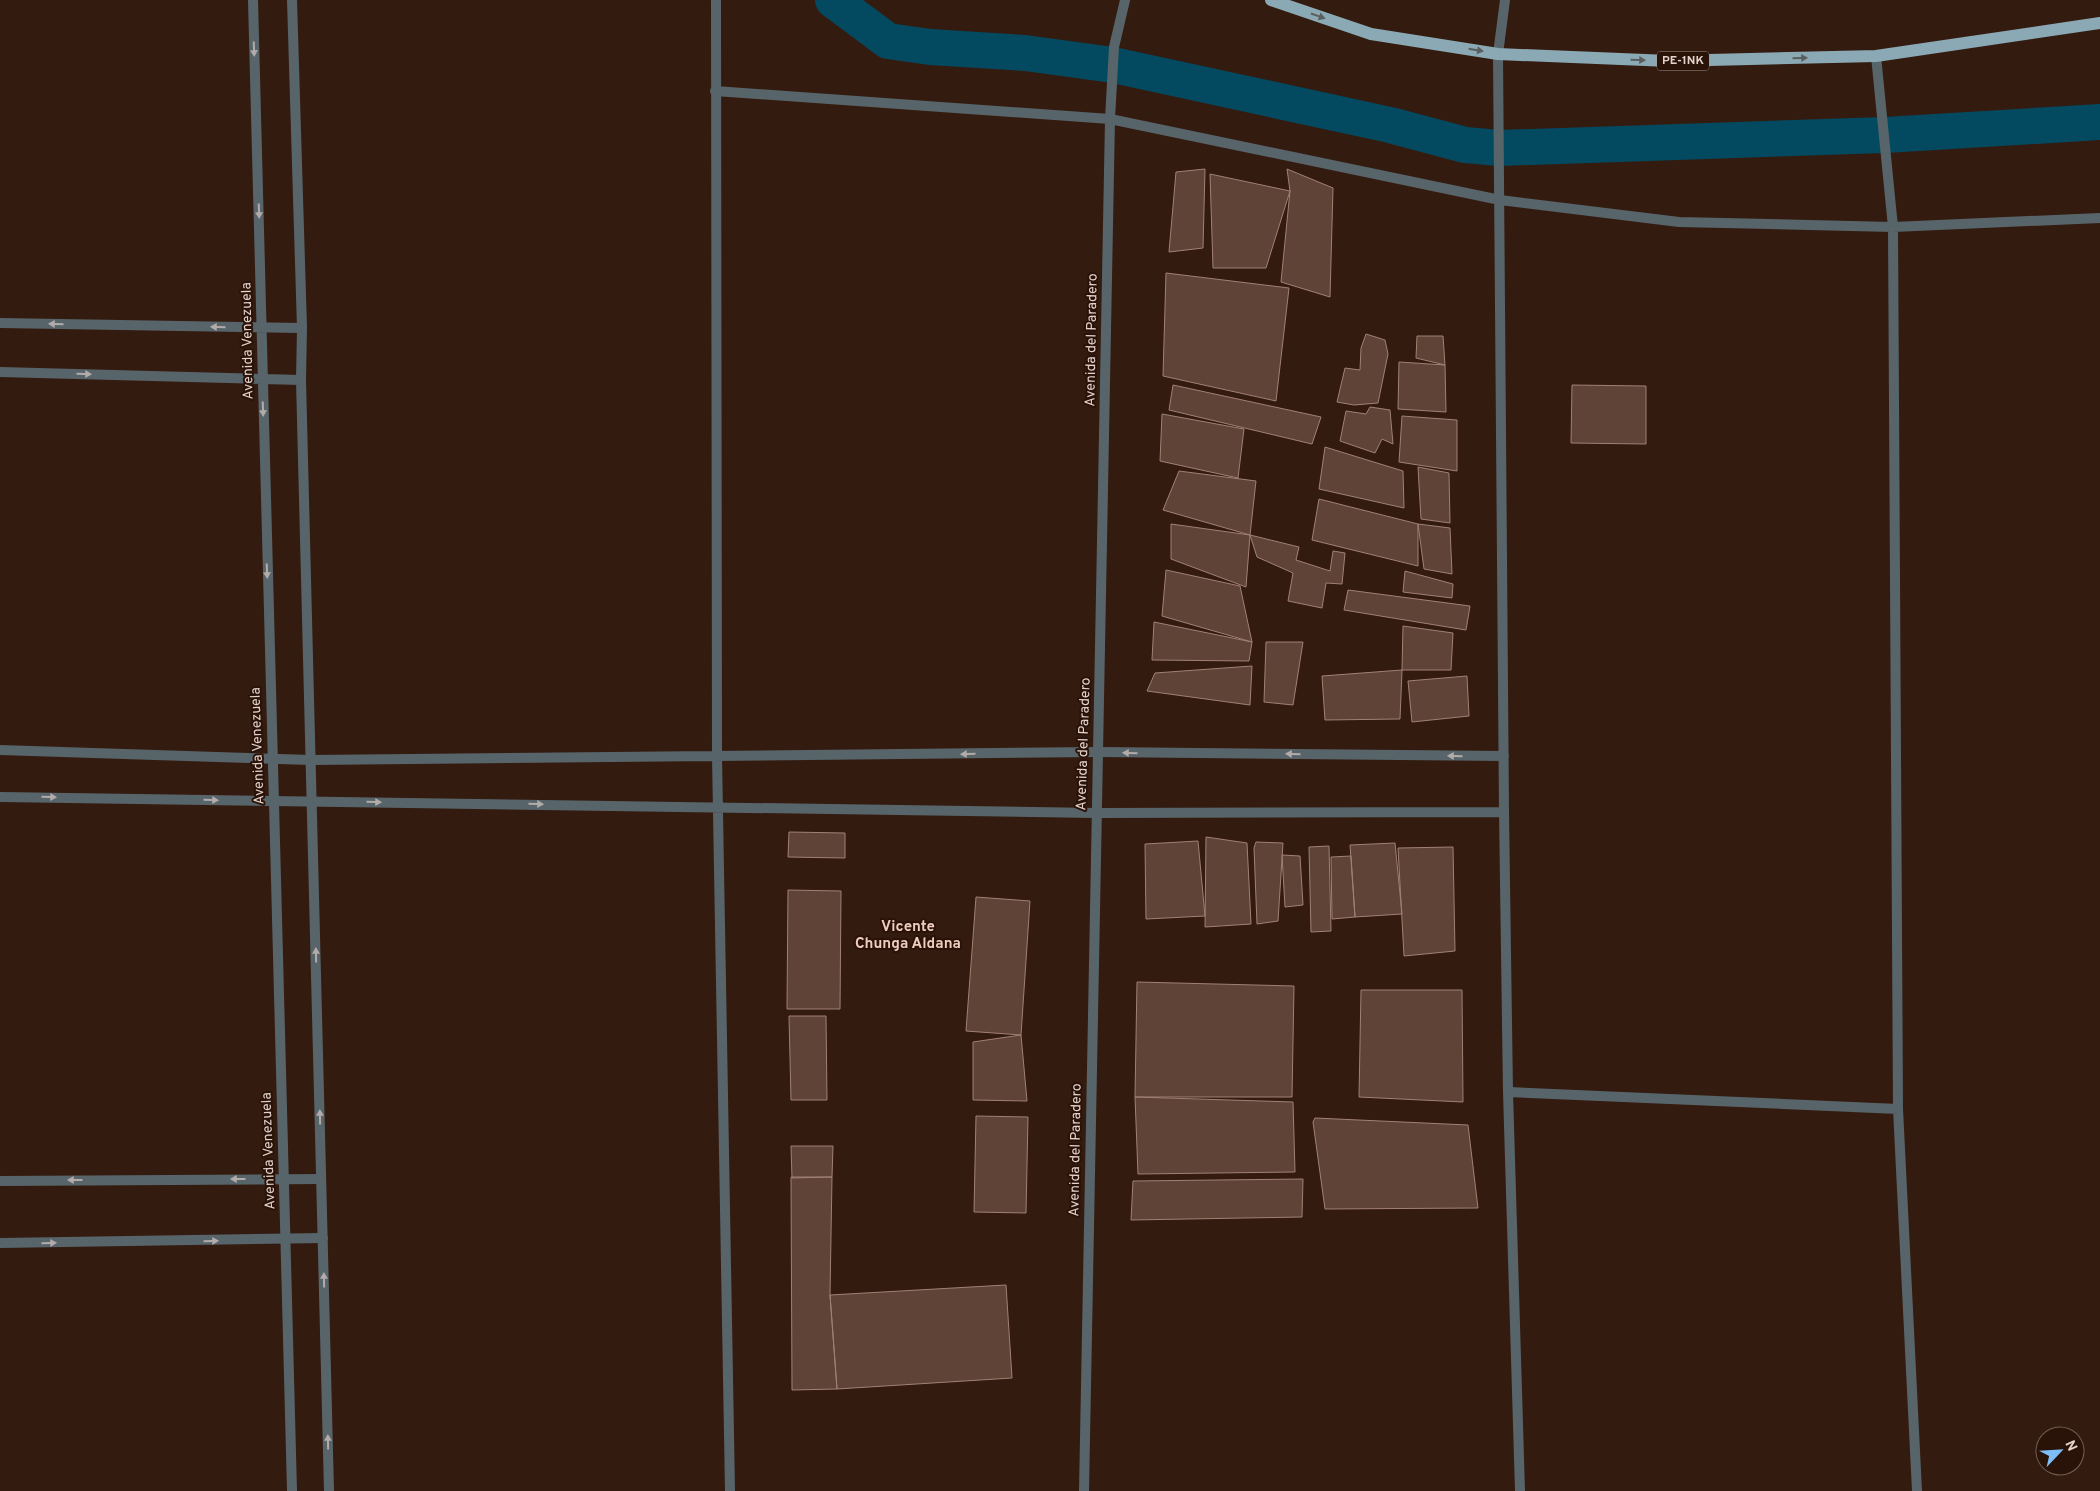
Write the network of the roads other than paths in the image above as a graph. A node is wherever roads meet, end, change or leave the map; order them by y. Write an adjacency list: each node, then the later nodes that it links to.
1 (253, 0): 16 (street, Avenida Venezuela, one-way to 16)
2 (292, 0): 17 (street)
3 (716, 0): 10 (street)
4 (1125, 0): 11 (street, Avenida del Paradero)
5 (1271, 0): 8 (main road, PE-1NK, one-way to 8)
6 (1504, 0): 8 (street)
7 (2100, 23): 9 (main road, PE-1NK)
8 (1498, 54): 9 (main road, PE-1NK, one-way to 9); 12 (street)
9 (1876, 56): 14 (street)
10 (716, 91): 11 (street); 23 (street)
11 (1110, 119): 12 (street); 22 (street, Avenida del Paradero)
12 (1500, 200): 14 (street); 24 (street)
13 (2100, 218): 14 (street)
14 (1893, 227): 34 (street)
15 (0, 323): 16 (street, one-way to 15)
16 (262, 328): 17 (street); 19 (street, Avenida Venezuela)
17 (302, 328): 20 (street)
18 (0, 372): 19 (street, one-way to 19)
19 (262, 379): 20 (street); 25 (street, Avenida Venezuela, one-way to 25)
20 (301, 380): 26 (street)
21 (0, 750): 25 (street)
22 (1099, 752): 23 (street, one-way to 23); 24 (street, one-way to 22); 32 (street, Avenida del Paradero)
23 (717, 756): 26 (street); 30 (street)
24 (1504, 756): 31 (street)
25 (272, 757): 26 (street); 28 (street, Avenida Venezuela)
26 (311, 760): 29 (street)
27 (0, 797): 28 (street, one-way to 28)
28 (273, 801): 29 (street); 35 (street, Avenida Venezuela)
29 (312, 801): 30 (street, one-way to 30); 36 (street, one-way to 29)
30 (718, 807): 32 (street); 43 (street)
31 (1504, 812): 32 (street); 33 (street)
32 (1096, 813): 44 (street, Avenida del Paradero)
33 (1508, 1092): 34 (street); 45 (street)
34 (1898, 1109): 46 (street)
35 (284, 1179): 36 (street); 37 (street, one-way to 37); 39 (street, Avenida Venezuela)
36 (321, 1179): 38 (street)
37 (0, 1181)
38 (323, 1238): 39 (street); 42 (street, one-way to 38)
39 (285, 1240): 40 (street, one-way to 39); 41 (street, Avenida Venezuela)
40 (0, 1244)
41 (292, 1491)
42 (329, 1491)
43 (730, 1491)
44 (1084, 1491)
45 (1520, 1491)
46 (1917, 1491)

